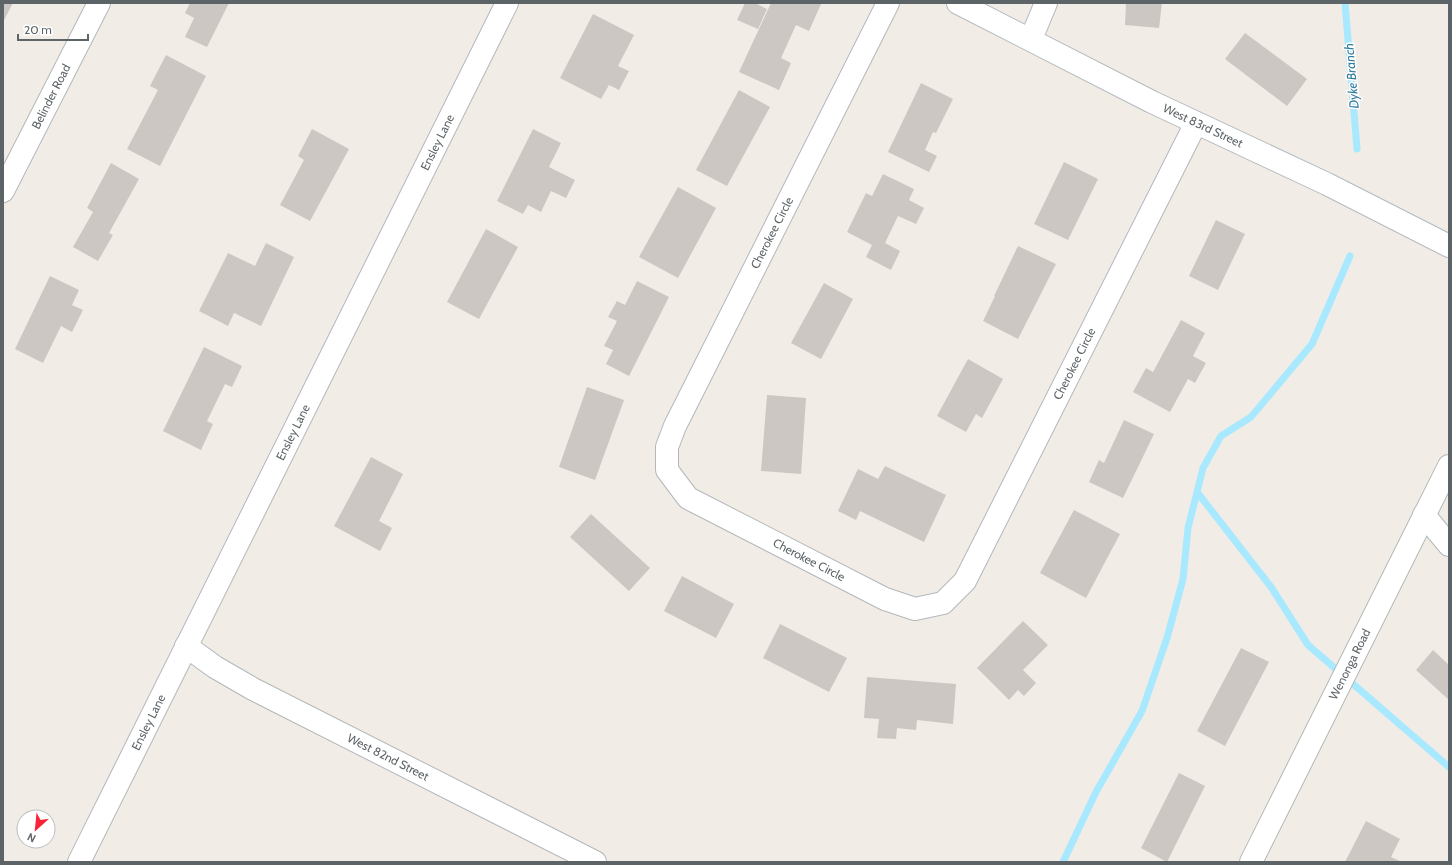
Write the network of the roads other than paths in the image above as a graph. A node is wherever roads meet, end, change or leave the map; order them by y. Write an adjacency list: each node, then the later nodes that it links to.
1 (99, 3): 8 (street, Belinder Road)
2 (508, 3): 13 (street, Ensley Lane)
3 (888, 3): 7 (street, Cherokee Circle)
4 (958, 3): 6 (street, West 83rd Street)
5 (1046, 3): 6 (street)
6 (1031, 40): 7 (street, West 83rd Street)
7 (1196, 123): 9 (street, West 83rd Street)
8 (3, 191)
9 (1449, 246)
10 (1449, 466): 11 (street, Wenonga Road)
11 (1424, 515): 12 (street); 16 (street, Wenonga Road)
12 (1449, 545)
13 (186, 646): 14 (street, Ensley Lane); 15 (street, West 82nd Street)
14 (79, 862)
15 (595, 862)
16 (1251, 862)

